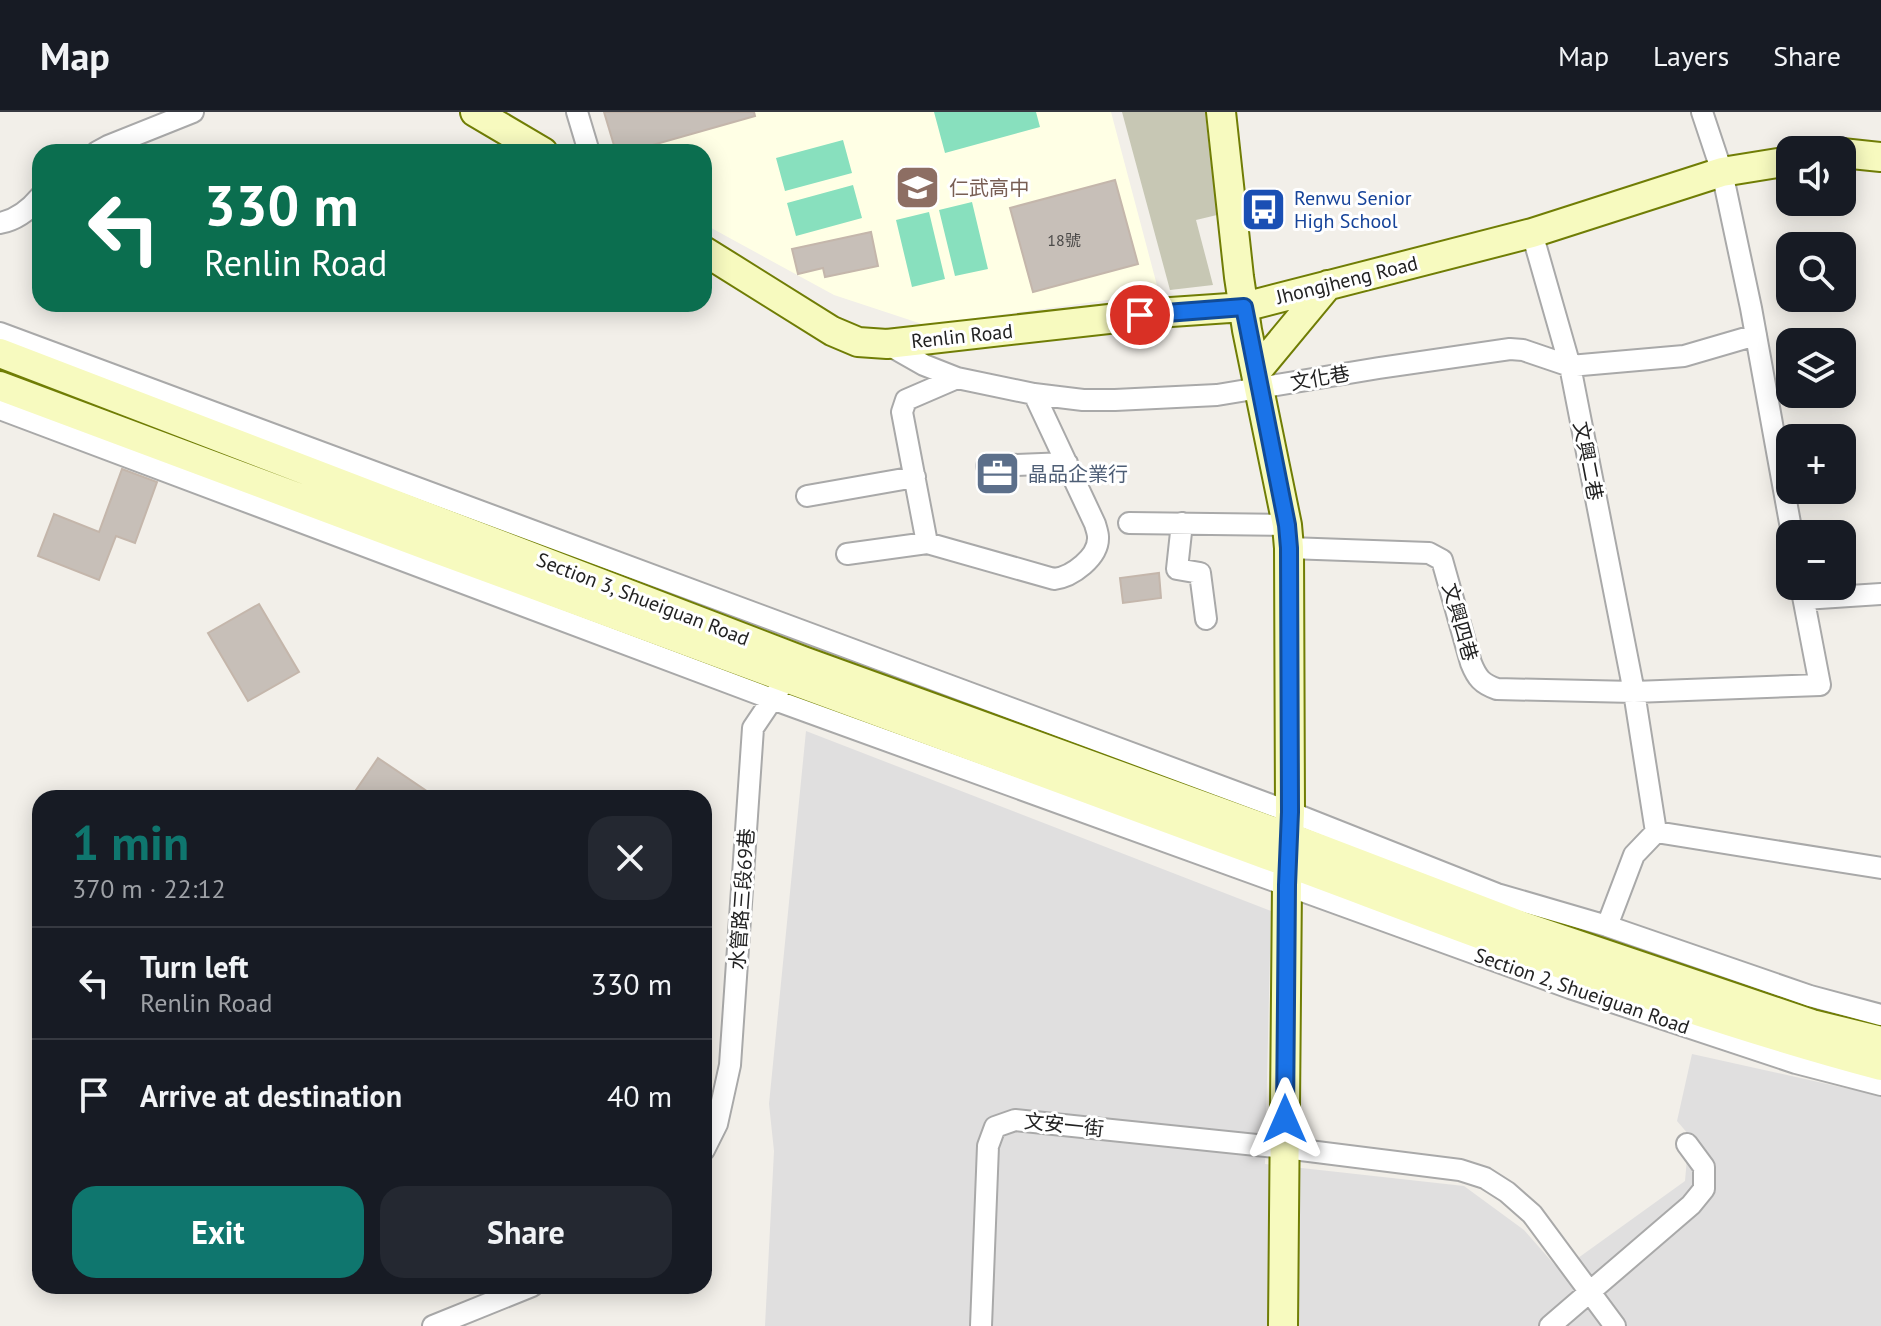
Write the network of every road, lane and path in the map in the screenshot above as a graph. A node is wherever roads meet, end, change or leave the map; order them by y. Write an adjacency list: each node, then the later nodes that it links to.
1 (193, 112): 6 (street)
2 (475, 112): 7 (street)
3 (577, 112): 8 (street)
4 (1221, 112): 18 (street)
5 (1702, 112): 12 (street)
6 (113, 144)
7 (529, 144)
8 (587, 144)
9 (1856, 154): 10 (street)
10 (1881, 157)
11 (1776, 163): 12 (street, Jhongjheng Road)
12 (1722, 172): 15 (street, Jhongjheng Road); 20 (street)
13 (32, 206): 14 (street)
14 (0, 223)
15 (1532, 233): 17 (street, Jhongjheng Road); 23 (street, 文興二巷)
16 (712, 256): 21 (street, Renlin Road)
17 (1328, 285): 18 (street, Jhongjheng Road); 25 (street)
18 (1244, 307): 21 (street, Renlin Road); 25 (street)
19 (0, 333): 46 (street, Section 3, Shueiguan Road)
20 (1756, 335): 23 (street, 文化巷); 33 (street)
21 (887, 344): 24 (street, 文化巷)
22 (0, 353): 43 (street, Section 3, Shueiguan Road)
23 (1570, 366): 25 (street, 文化巷); 44 (street, 文興二巷)
24 (957, 378): 27 (street, 文化巷); 31 (street)
25 (1258, 380): 27 (street, 文化巷); 36 (street)
26 (0, 386): 43 (street, Section 3, Shueiguan Road)
27 (1034, 394): 29 (street)
28 (0, 409): 43 (street, Section 3, Shueiguan Road)
29 (1067, 463): 30 (street); 37 (street)
30 (987, 466)
31 (915, 477): 32 (street); 37 (street)
32 (807, 496)
33 (1789, 520)
34 (1129, 523): 35 (street)
35 (1182, 523): 36 (street); 42 (street)
36 (1288, 537): 44 (street, 文興四巷); 46 (street)
37 (927, 543): 38 (street)
38 (847, 554)
39 (1856, 593): 40 (street)
40 (1881, 594)
41 (1804, 600): 44 (street)
42 (1206, 619)
43 (787, 680): 46 (street, Section 3, Shueiguan Road); 46 (street, Section 3, Shueiguan Road); 53 (street, 水管路三段69巷)
44 (1634, 692): 45 (street, 文興二巷)
45 (1656, 832): 47 (street); 48 (street)
46 (1289, 849): 48 (street); 50 (street, Section 2, Shueiguan Road); 51 (street, Section 2, Shueiguan Road); 52 (street, Section 2, Shueiguan Road); 55 (street)
47 (1881, 868)
48 (1607, 926): 49 (street)
49 (1881, 1015)
50 (1881, 1041)
51 (1881, 1066)
52 (1881, 1085)
53 (712, 1134)
54 (1687, 1144): 56 (street)
55 (1285, 1148): 56 (street); 59 (street, 文安一街); 60 (street)
56 (1589, 1292): 61 (street); 62 (street)
57 (512, 1294): 58 (street)
58 (433, 1326)
59 (981, 1326)
60 (1283, 1326)
61 (1550, 1326)
62 (1615, 1326)

